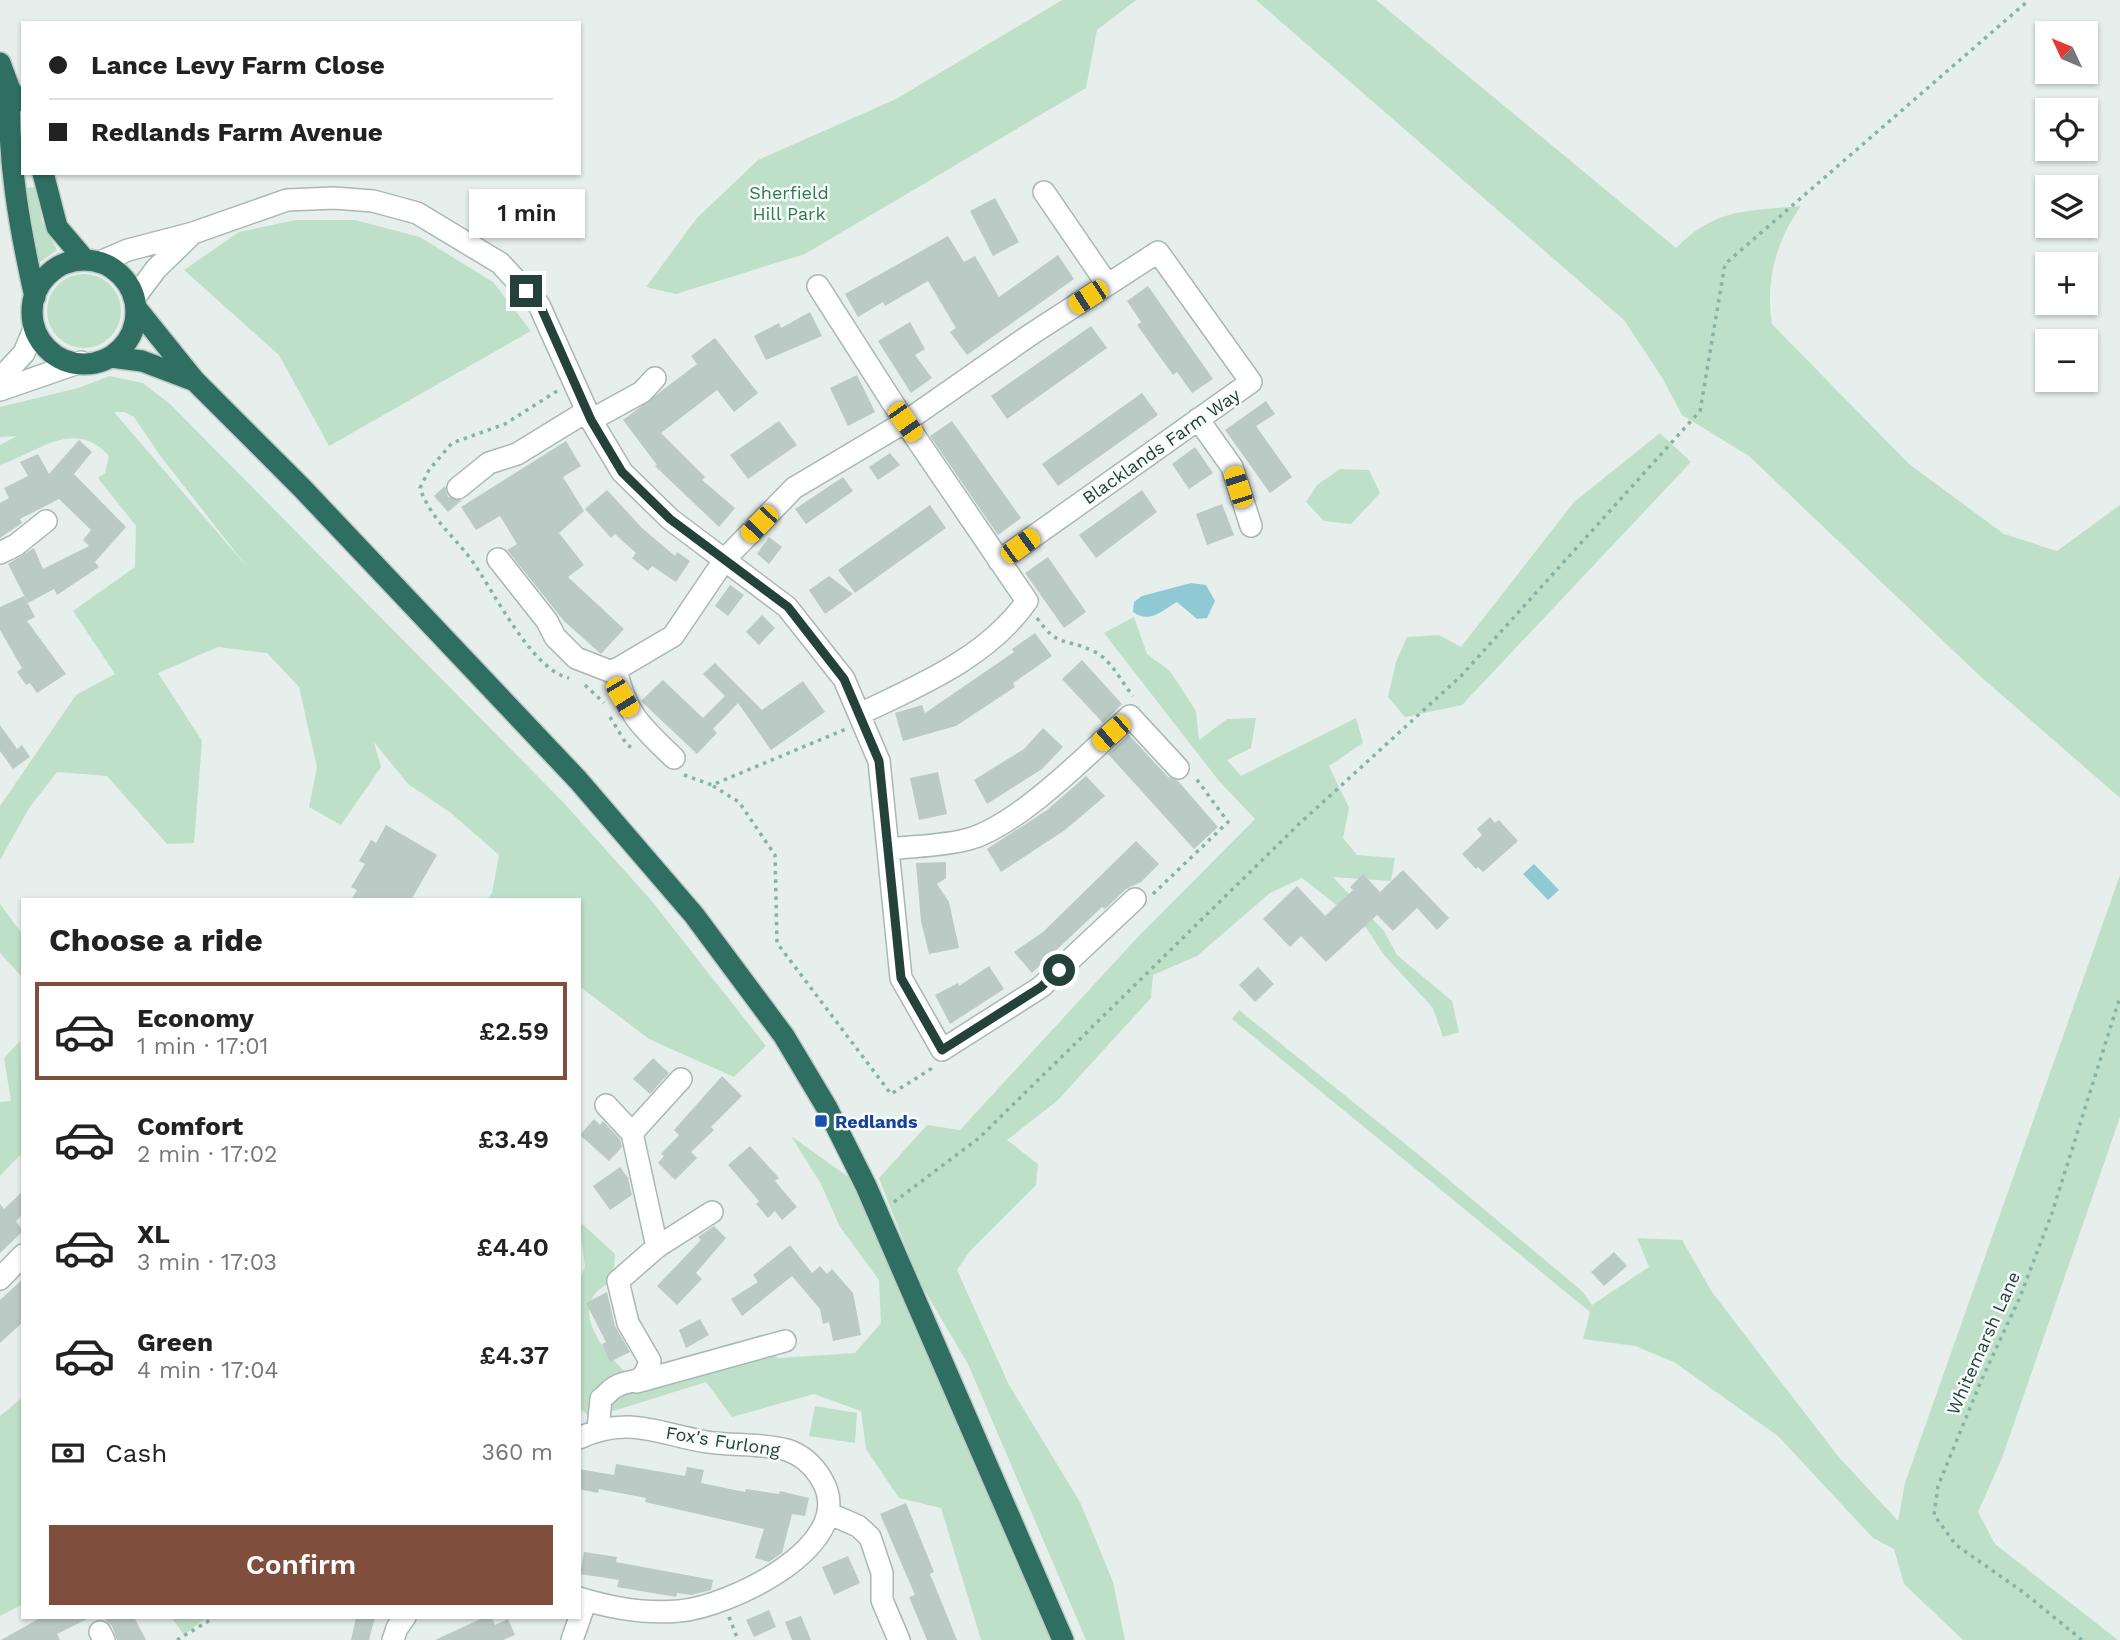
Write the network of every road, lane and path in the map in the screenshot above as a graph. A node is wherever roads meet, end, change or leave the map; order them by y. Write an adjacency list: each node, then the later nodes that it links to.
1 (2029, 0): 48 (path)
2 (0, 63): 3 (highway)
3 (17, 97): 10 (highway)
4 (44, 175): 7 (highway)
5 (1044, 192): 8 (street)
6 (192, 233): 7 (street); 11 (street); 17 (street)
7 (92, 261): 10 (highway); 11 (highway)
8 (1107, 284): 21 (street, Blacklands Farm Way); 22 (street, Blacklands Farm Way)
9 (818, 286): 22 (street)
10 (35, 297): 12 (highway)
11 (136, 303): 13 (highway); 18 (highway)
12 (34, 329): 14 (highway); 16 (street)
13 (111, 357): 14 (highway); 18 (highway)
14 (80, 362): 19 (street)
15 (655, 378): 20 (street)
16 (0, 379)
17 (573, 379): 20 (street); 33 (path)
18 (195, 381): 48 (highway)
19 (0, 390)
20 (589, 416): 23 (street); 28 (street)
21 (1198, 419): 25 (street); 29 (street, Blacklands Farm Way)
22 (905, 422): 28 (street, Blacklands Farm Way); 29 (street)
23 (458, 488)
24 (46, 521): 26 (street)
25 (1251, 526)
26 (0, 553)
27 (498, 559): 31 (street)
28 (725, 559): 31 (street, Blacklands Farm Way); 35 (street)
29 (999, 561): 30 (street)
30 (1027, 601): 32 (path); 35 (street)
31 (616, 669): 37 (street)
32 (1121, 681)
33 (606, 705)
34 (609, 715): 36 (path)
35 (857, 720): 39 (path); 40 (street)
36 (643, 753)
37 (675, 764): 39 (path)
38 (1178, 768): 40 (street)
39 (712, 785): 43 (path)
40 (889, 849): 43 (street)
41 (1135, 899): 43 (street)
42 (2120, 997): 65 (path, Whitemarsh Lane)
43 (939, 1058)
44 (681, 1079): 46 (street)
45 (606, 1105): 46 (street)
46 (632, 1133): 49 (street)
47 (712, 1212): 49 (street)
48 (878, 1214): 64 (highway)
49 (657, 1247): 53 (street)
50 (21, 1257): 51 (street)
51 (0, 1279)
52 (785, 1341): 53 (street)
53 (637, 1382): 54 (street)
54 (589, 1433): 55 (street, Fox's Furlong)
55 (830, 1514): 56 (street); 63 (street)
56 (583, 1599)
57 (212, 1619): 60 (path)
58 (404, 1619): 61 (street)
59 (578, 1619): 62 (street)
60 (177, 1640)
61 (393, 1640)
62 (572, 1640)
63 (898, 1640)
64 (1063, 1640)
65 (2082, 1640)

